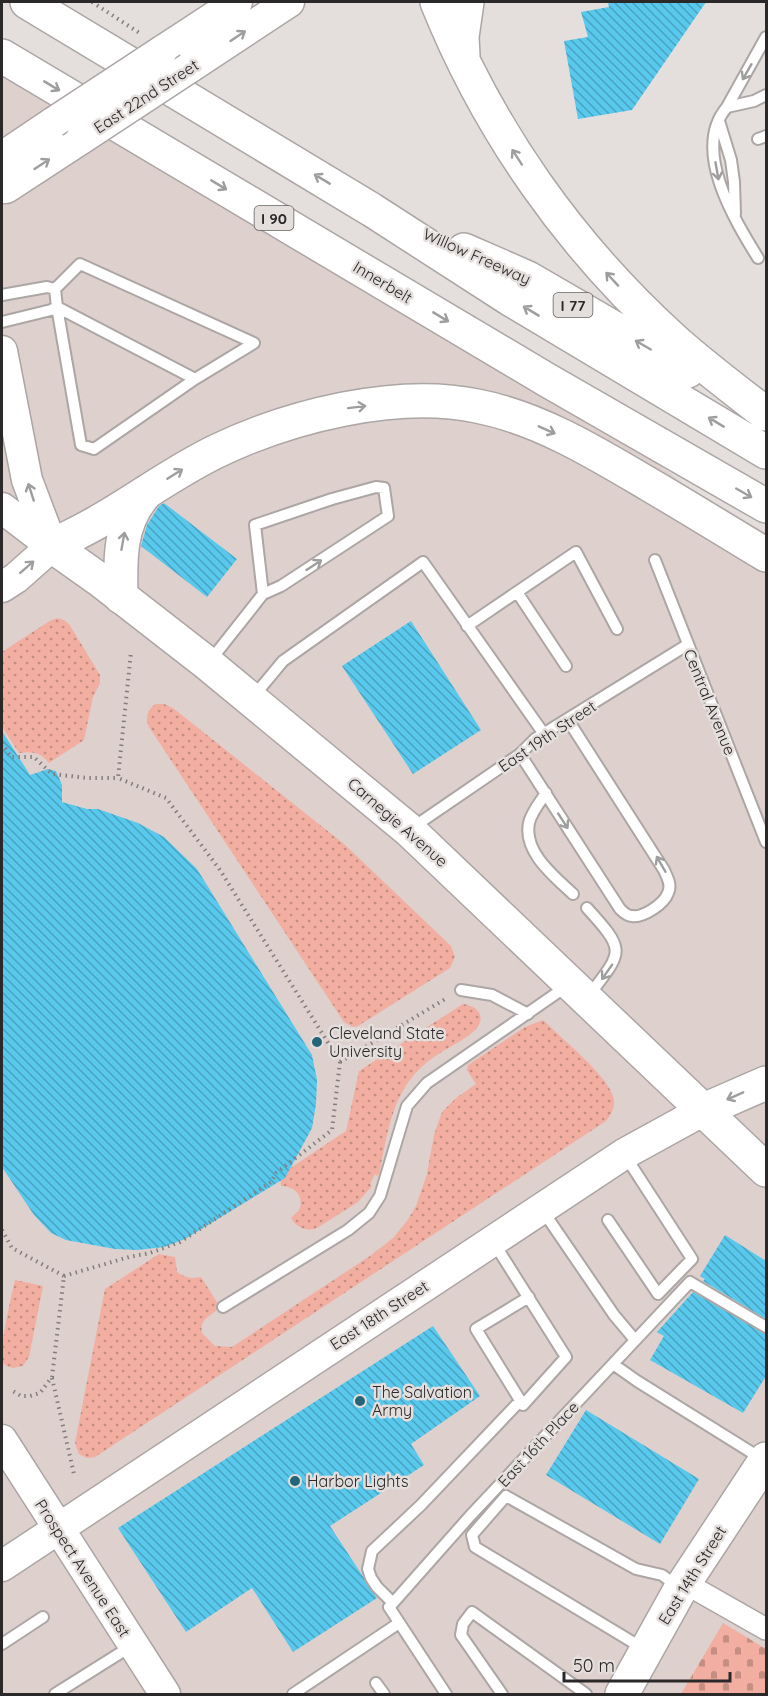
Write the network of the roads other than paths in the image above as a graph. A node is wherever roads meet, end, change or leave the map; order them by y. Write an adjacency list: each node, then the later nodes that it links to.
1 (27, 2): 14 (main road, one-way to 1)
2 (237, 2): 12 (street, East 22nd Street, bridge)
3 (289, 2): 13 (street, East 22nd Street, one-way to 3, bridge)
4 (437, 2): 8 (main road)
5 (467, 2): 8 (main road)
6 (766, 37): 10 (lane, one-way to 10)
7 (2, 56): 23 (main road, Innerbelt / I 90, one-way to 23)
8 (463, 59): 24 (main road, one-way to 8)
9 (766, 95): 10 (lane)
10 (727, 107): 11 (lane)
11 (718, 117): 15 (lane); 15 (lane, one-way to 15)
12 (2, 158)
13 (2, 188)
14 (372, 210): 24 (main road, Willow Freeway / I 77, one-way to 14); 25 (main road, one-way to 14)
15 (735, 221): 16 (lane)
16 (758, 258)
17 (55, 289): 18 (lane); 19 (lane); 22 (lane)
18 (2, 295)
19 (57, 307): 20 (lane); 22 (lane); 22 (lane)
20 (2, 322)
21 (2, 351): 30 (street, one-way to 21)
22 (195, 379)
23 (548, 380): 27 (main road, Innerbelt / I 90, one-way to 27); 29 (main road)
24 (766, 415)
25 (766, 452)
26 (147, 492): 30 (main road); 31 (main road, one-way to 31); 36 (main road, one-way to 26)
27 (766, 506)
28 (2, 508): 30 (street, Carnegie Avenue)
29 (766, 533)
30 (52, 546): 33 (street, one-way to 30); 36 (main road, Carnegie Avenue)
31 (766, 555)
32 (655, 560): 39 (lane, Central Avenue)
33 (2, 587)
34 (517, 592): 37 (lane); 38 (lane); 41 (lane)
35 (263, 594): 35 (lane, one-way to 35); 40 (lane)
36 (121, 597): 40 (main road, Carnegie Avenue)
37 (466, 626): 42 (lane); 44 (lane)
38 (617, 629)
39 (687, 645): 43 (lane, East 19th Street); 48 (lane, Central Avenue)
40 (207, 664): 42 (main road, Carnegie Avenue)
41 (566, 666)
42 (251, 700): 47 (main road, Carnegie Avenue)
43 (568, 720): 44 (lane, East 19th Street); 46 (lane, one-way to 43)
44 (544, 734): 45 (lane, East 19th Street)
45 (520, 754): 46 (lane); 47 (lane, East 19th Street)
46 (546, 793): 49 (lane)
47 (409, 830): 52 (main road, Carnegie Avenue)
48 (766, 842)
49 (573, 894)
50 (588, 909): 52 (lane, one-way to 52)
51 (460, 990): 53 (lane)
52 (579, 991): 53 (lane); 55 (main road, Carnegie Avenue)
53 (528, 1014): 63 (lane)
54 (766, 1083): 55 (main road, East 18th Street, one-way to 55)
55 (704, 1110): 56 (street, East 18th Street); 57 (main road, Carnegie Avenue)
56 (624, 1154): 58 (street, East 18th Street); 61 (lane)
57 (766, 1170)
58 (541, 1209): 60 (street, East 18th Street); 66 (lane)
59 (608, 1220): 61 (lane)
60 (493, 1241): 62 (lane); 71 (street, East 18th Street)
61 (658, 1294): 64 (lane)
62 (529, 1297): 68 (lane); 68 (lane)
63 (224, 1307)
64 (667, 1307): 65 (lane, East 16th Place); 66 (lane, East 16th Place)
65 (766, 1327)
66 (635, 1340): 67 (lane, East 16th Place)
67 (613, 1364): 70 (lane); 74 (lane, East 16th Place)
68 (520, 1401): 74 (lane)
69 (5, 1454): 71 (street, Prospect Avenue East)
70 (766, 1460): 73 (main road, East 14th Street)
71 (57, 1528): 72 (street, East 18th Street); 79 (street, Prospect Avenue East)
72 (2, 1566)
73 (683, 1586): 77 (street); 80 (main road, East 14th Street); 80 (lane)
74 (391, 1605): 76 (lane)
75 (43, 1617): 78 (lane)
76 (399, 1623): 84 (lane); 86 (lane)
77 (766, 1629)
78 (2, 1644)
79 (133, 1645): 82 (lane); 83 (street, Prospect Avenue East)
80 (647, 1650): 89 (main road, East 14th Street)
81 (376, 1683): 85 (lane)
82 (55, 1695)
83 (165, 1695)
84 (293, 1695)
85 (384, 1695)
86 (446, 1695)
87 (502, 1695): 88 (lane)
88 (586, 1695)
89 (622, 1695)

